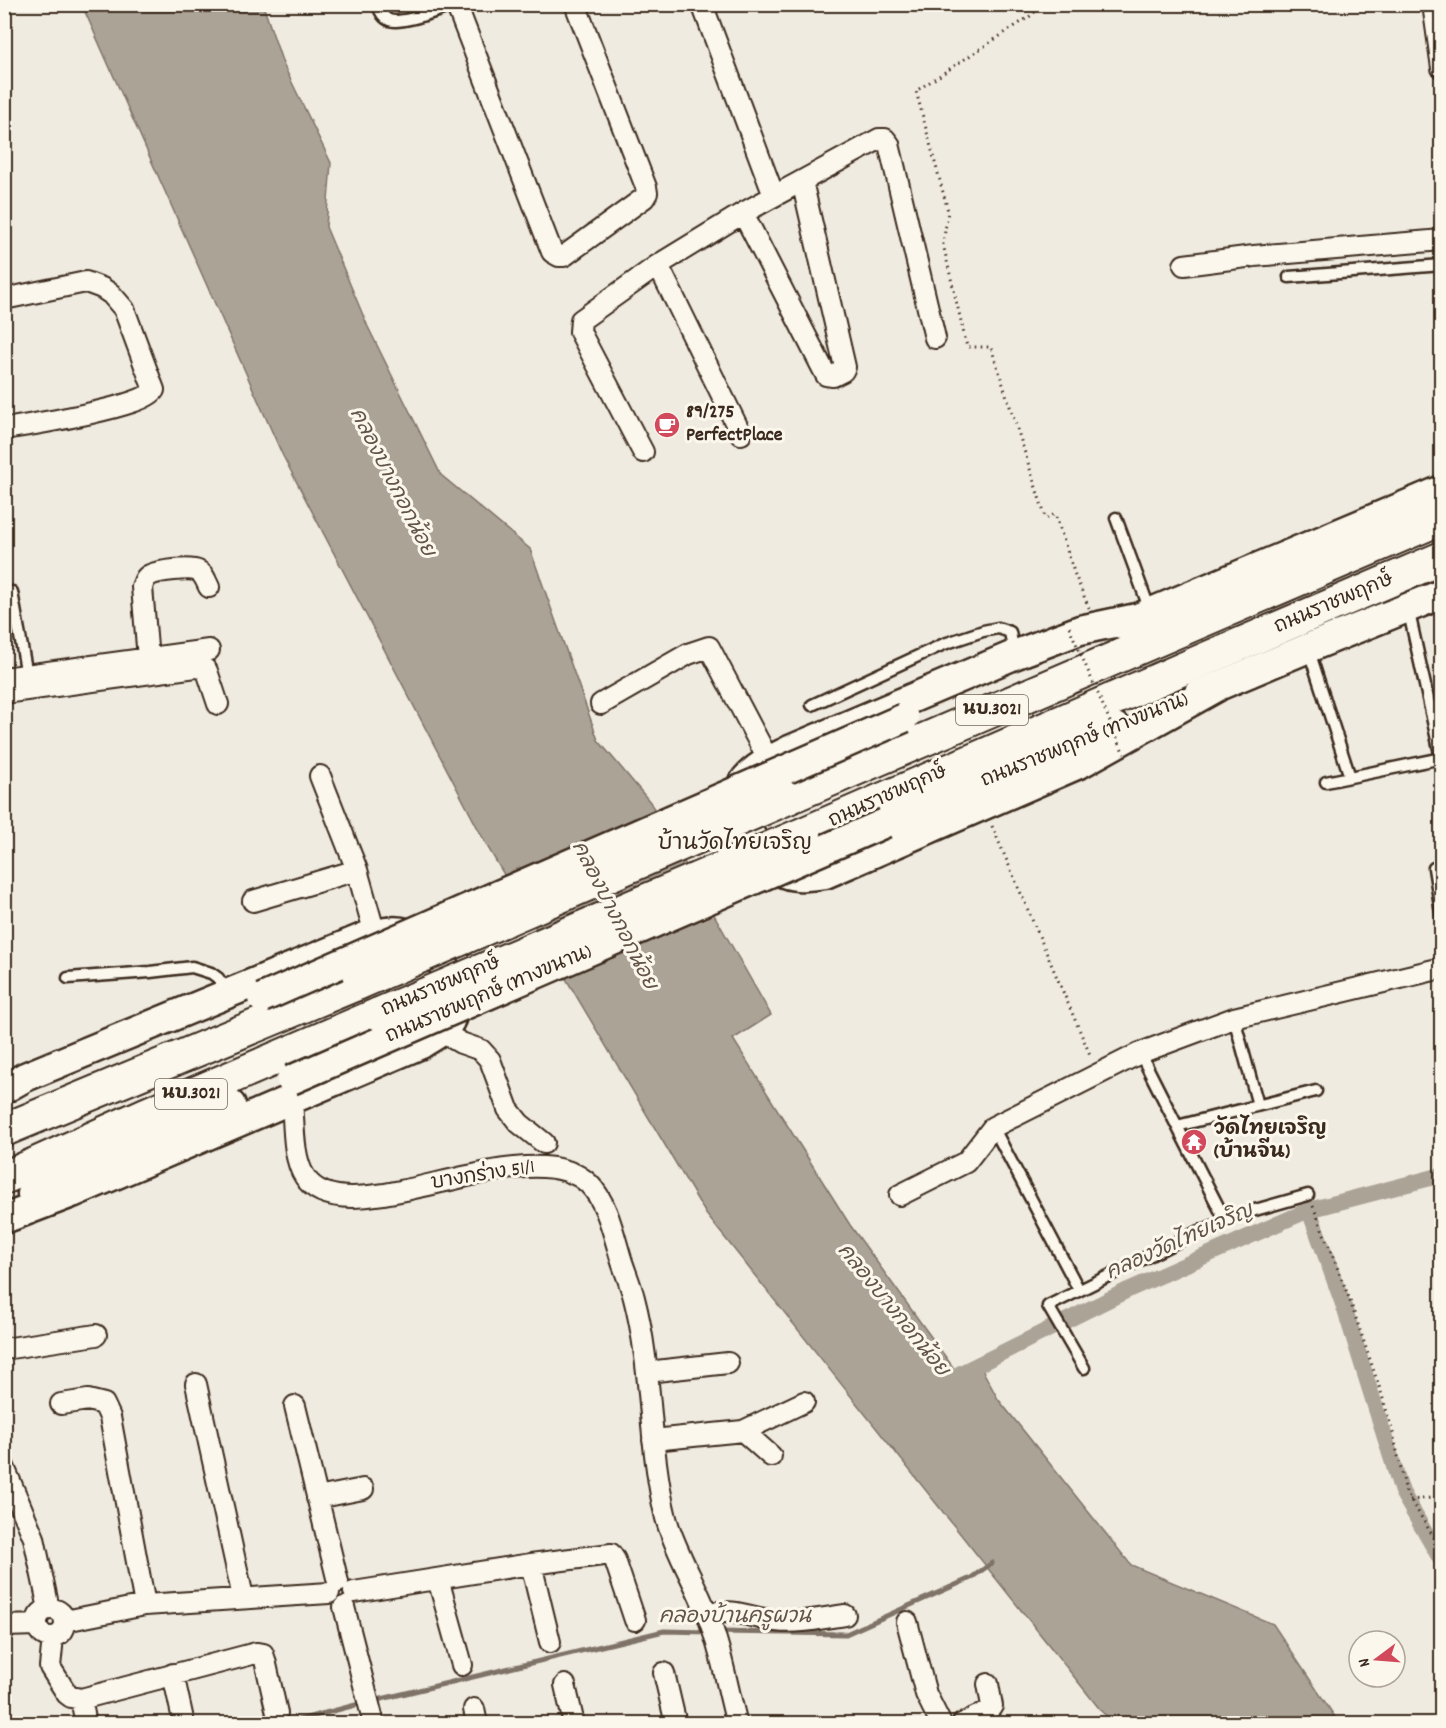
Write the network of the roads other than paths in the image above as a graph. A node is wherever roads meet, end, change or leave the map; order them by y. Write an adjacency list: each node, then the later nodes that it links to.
1 (377, 4): 5 (lane)
2 (575, 4): 5 (street)
3 (702, 4): 8 (street)
4 (1433, 4): 6 (street)
5 (456, 5)
6 (1442, 68)
7 (802, 181): 8 (street); 9 (street); 16 (street)
8 (773, 191): 9 (street)
9 (743, 213): 13 (street)
10 (1442, 240): 11 (street)
11 (1184, 265)
12 (1442, 265): 14 (lane)
13 (658, 266): 18 (street); 19 (street)
14 (1289, 277)
15 (4, 298): 17 (street)
16 (935, 338)
17 (4, 429)
18 (741, 434)
19 (643, 452)
20 (1442, 490): 28 (main road, นบ.3021)
21 (1116, 518): 28 (lane)
22 (1442, 518): 63 (main road, ถนนราชพฤกษ์ / นบ.3021, bridge)
23 (1442, 558): 65 (main road, ถนนราชพฤกษ์ / นบ.3021, bridge)
24 (209, 587): 32 (street)
25 (12, 592): 33 (lane)
26 (1442, 594): 27 (main road, ถนนราชพฤกษ์ (ทางขนาน) / นบ.3021)
27 (1408, 607): 29 (main road, ถนนราชพฤกษ์ (ทางขนาน) / นบ.3021); 40 (lane)
28 (1144, 615): 31 (main road); 59 (main road, นบ.3021, bridge)
29 (1308, 648): 35 (main road, ถนนราชพฤกษ์ (ทางขนาน) / นบ.3021); 43 (lane)
30 (209, 650): 32 (street)
31 (1014, 655): 39 (lane); 41 (main road)
32 (148, 659): 33 (street)
33 (27, 675): 34 (street)
34 (4, 678)
35 (1217, 687): 41 (main road); 57 (main road, ถนนราชพฤกษ์ (ทางขนาน) / นบ.3021, bridge)
36 (4, 693): 37 (street)
37 (218, 704)
38 (601, 704): 41 (street)
39 (812, 705)
40 (1441, 758): 43 (lane)
41 (769, 761)
42 (320, 776): 46 (street)
43 (1350, 777): 44 (lane)
44 (1326, 782)
45 (1434, 868): 48 (lane)
46 (357, 870): 47 (street); 49 (street)
47 (253, 901)
48 (1442, 918)
49 (375, 934): 52 (main road); 54 (main road)
50 (1442, 968): 53 (street)
51 (68, 978): 52 (lane)
52 (228, 992): 56 (main road)
53 (1234, 1017): 55 (street); 60 (lane)
54 (440, 1031): 57 (main road); 64 (street)
55 (1140, 1053): 61 (lane); 62 (street)
56 (4, 1089)
57 (292, 1089): 68 (main road, ถนนราชพฤกษ์ (ทางขนาน) / นบ.3021); 69 (main road); 76 (street, บางกร่าง 51/1)
58 (1316, 1091): 60 (lane)
59 (4, 1104)
60 (1258, 1105): 61 (lane)
61 (1177, 1126): 70 (lane)
62 (993, 1127): 67 (street); 71 (lane)
63 (4, 1130)
64 (544, 1143)
65 (4, 1178)
66 (1308, 1195): 70 (lane)
67 (900, 1196)
68 (4, 1209)
69 (4, 1219)
70 (1225, 1220): 71 (lane)
71 (1079, 1290): 75 (lane)
72 (96, 1335): 73 (street)
73 (4, 1349)
74 (728, 1363): 76 (street)
75 (1084, 1368)
76 (647, 1372): 82 (street, บางกร่าง 51/1)
77 (196, 1384): 90 (street)
78 (804, 1402): 81 (street)
79 (61, 1404): 91 (street)
80 (295, 1406): 86 (street)
81 (743, 1431): 82 (street); 83 (street)
82 (653, 1440): 97 (street, บางกร่าง 51/1)
83 (771, 1456)
84 (4, 1467): 93 (street)
85 (363, 1489): 86 (street)
86 (317, 1498): 89 (street)
87 (531, 1564): 88 (street); 94 (street); 98 (street)
88 (438, 1579): 89 (street); 99 (street)
89 (341, 1594): 90 (street); 106 (street)
90 (243, 1597): 91 (street)
91 (145, 1605): 93 (street)
92 (845, 1615): 97 (street)
93 (51, 1618): 96 (street); 104 (street)
94 (635, 1620)
95 (907, 1622): 112 (street)
96 (4, 1626)
97 (712, 1629): 111 (street)
98 (550, 1642)
99 (462, 1665)
100 (664, 1673): 110 (street)
101 (173, 1674): 104 (street); 105 (street); 108 (street)
102 (988, 1684): 113 (street)
103 (565, 1685): 109 (street)
104 (81, 1699): 107 (street)
105 (277, 1713)
106 (372, 1713)
107 (86, 1724)
108 (184, 1724)
109 (574, 1724)
110 (676, 1724)
111 (737, 1724)
112 (941, 1724)
113 (962, 1724)

